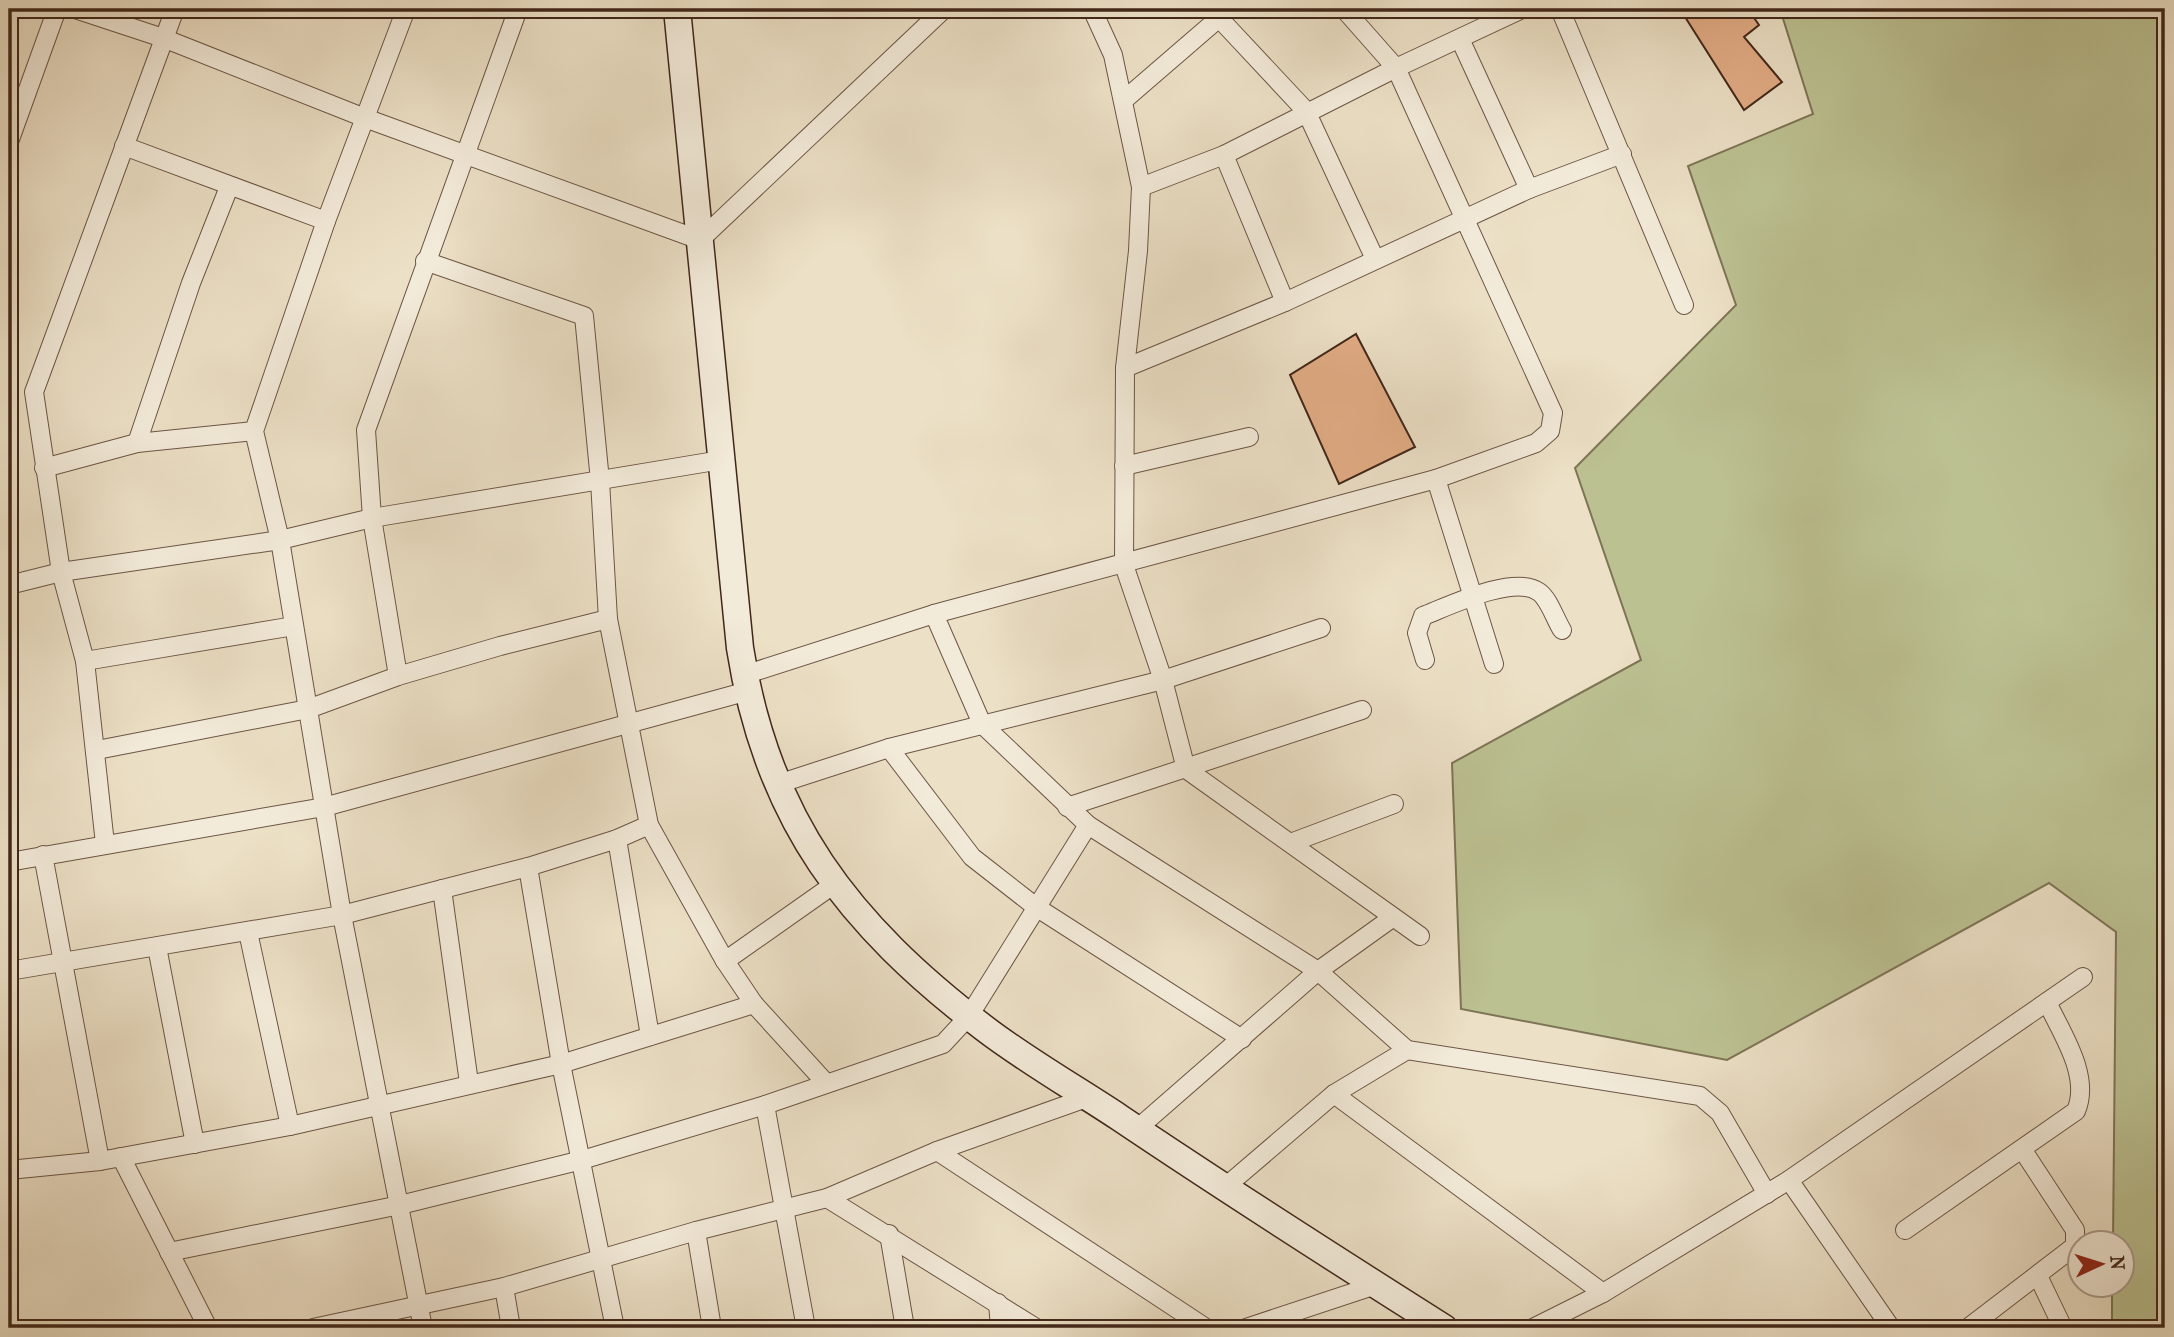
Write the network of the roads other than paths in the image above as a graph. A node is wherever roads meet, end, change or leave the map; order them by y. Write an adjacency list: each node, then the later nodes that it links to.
1 (57, 9): 19 (street)
2 (75, 9): 13 (street)
3 (174, 9): 13 (street)
4 (518, 9): 21 (street)
5 (677, 9): 29 (street)
6 (944, 9): 29 (street)
7 (1092, 9): 16 (street)
8 (1344, 9): 15 (street)
9 (1522, 9): 14 (street)
10 (1560, 9): 22 (street)
11 (401, 10): 18 (street)
12 (1215, 13): 16 (street); 17 (street)
13 (163, 38): 18 (street); 20 (street)
14 (1460, 39): 15 (street); 26 (street)
15 (1396, 68): 17 (street); 27 (street)
16 (1124, 100): 25 (street)
17 (1306, 111): 23 (street); 30 (street)
18 (365, 118): 21 (street); 28 (street)
19 (9, 142)
20 (124, 146): 24 (street); 40 (street)
21 (464, 153): 29 (street); 31 (street)
22 (1622, 154): 26 (street); 33 (street)
23 (1224, 155): 25 (street); 32 (street)
24 (229, 187): 28 (street); 37 (street)
25 (1141, 187): 34 (street)
26 (1529, 189): 27 (street)
27 (1465, 218): 30 (street); 41 (street)
28 (326, 221): 35 (street)
29 (700, 240): 38 (street)
30 (1376, 259): 32 (street)
31 (425, 261): 42 (street); 43 (street)
32 (1285, 302): 34 (street)
33 (1684, 305)
34 (1125, 368): 39 (street)
35 (254, 431): 37 (street); 44 (street)
36 (1250, 437): 39 (street)
37 (138, 443): 40 (street)
38 (721, 460): 42 (street); 59 (street)
39 (1124, 466): 45 (street)
40 (44, 468): 46 (street)
41 (1436, 479): 45 (street); 48 (street)
42 (600, 481): 43 (street); 50 (street)
43 (372, 518): 44 (street); 57 (street)
44 (280, 540): 46 (street); 51 (street)
45 (1124, 565): 49 (street); 58 (street)
46 (61, 572): 47 (street); 55 (street)
47 (9, 585)
48 (1473, 596): 53 (street); 54 (street); 56 (street)
49 (934, 614): 59 (street); 63 (street)
50 (608, 619): 57 (street); 62 (street)
51 (294, 625): 55 (street); 60 (street)
52 (1321, 628): 58 (street)
53 (1562, 630)
54 (1425, 660)
55 (85, 661): 65 (street)
56 (1494, 664)
57 (398, 676): 60 (street)
58 (1163, 680): 63 (street); 66 (street)
59 (746, 683): 62 (street); 67 (street)
60 (308, 709): 65 (street); 69 (street)
61 (1363, 710): 66 (street)
62 (627, 724): 69 (street); 71 (street)
63 (982, 724): 64 (street); 70 (street)
64 (889, 748): 67 (street); 81 (street)
65 (97, 750): 75 (street)
66 (1186, 769): 70 (street); 74 (street)
67 (778, 784): 79 (street)
68 (1394, 804): 74 (street)
69 (324, 807): 75 (street); 82 (street)
70 (1067, 807): 72 (street)
71 (649, 825): 73 (street); 87 (street)
72 (1088, 825): 81 (street); 90 (street)
73 (617, 839): 78 (street); 95 (street)
74 (1293, 842): 83 (street)
75 (105, 844): 76 (street)
76 (43, 855): 77 (street); 88 (street)
77 (9, 862)
78 (528, 867): 80 (street); 98 (street)
79 (833, 885): 87 (street); 94 (street)
80 (442, 889): 82 (street); 100 (street)
81 (1036, 907): 94 (street); 96 (street)
82 (342, 915): 84 (street); 104 (street)
83 (1392, 918): 85 (street); 90 (street)
84 (248, 932): 86 (street); 105 (street)
85 (1420, 936)
86 (157, 947): 88 (street); 107 (street)
87 (725, 961): 93 (street)
88 (64, 962): 89 (street); 112 (street)
89 (9, 971)
90 (1318, 971): 96 (street); 97 (street)
91 (2083, 977): 92 (street)
92 (2047, 1002): 108 (street); 114 (street)
93 (754, 1004): 95 (street); 99 (street)
94 (969, 1016): 99 (street); 102 (street)
95 (650, 1036): 98 (street)
96 (1242, 1039): 106 (street)
97 (1407, 1050): 101 (street); 116 (street)
98 (561, 1064): 100 (street); 111 (street)
99 (825, 1082): 103 (street)
100 (469, 1083): 104 (street)
101 (1334, 1094): 115 (street); 128 (street)
102 (1089, 1097): 106 (street); 109 (street)
103 (765, 1105): 111 (street); 119 (street)
104 (379, 1106): 105 (street); 118 (street)
105 (290, 1126): 107 (street)
106 (1137, 1129): 115 (street)
107 (195, 1144): 110 (street)
108 (2022, 1149): 120 (street); 125 (street)
109 (937, 1151): 117 (street); 141 (street)
110 (121, 1157): 112 (street); 123 (street)
111 (582, 1160): 118 (street); 124 (street)
112 (100, 1161): 113 (street)
113 (9, 1170)
114 (1789, 1180): 116 (street); 145 (street)
115 (1224, 1188): 126 (street)
116 (1767, 1194): 128 (street)
117 (827, 1198): 119 (street); 122 (street)
118 (400, 1205): 123 (street); 130 (street)
119 (785, 1206): 121 (street); 137 (street)
120 (1905, 1230)
121 (695, 1231): 124 (street); 136 (street)
122 (889, 1234): 129 (street); 138 (street)
123 (169, 1252): 131 (street)
124 (602, 1258): 127 (street); 135 (street)
125 (2038, 1276): 146 (street); 147 (street)
126 (1376, 1285): 142 (street); 143 (street)
127 (504, 1287): 130 (street); 134 (street)
128 (1603, 1293): 144 (street)
129 (998, 1303): 139 (street); 140 (street)
130 (420, 1307): 132 (street); 133 (street)
131 (208, 1328)
132 (321, 1328)
133 (424, 1328)
134 (511, 1328)
135 (615, 1328)
136 (712, 1328)
137 (806, 1328)
138 (905, 1328)
139 (1000, 1328)
140 (1036, 1328)
141 (1206, 1328)
142 (1246, 1328)
143 (1444, 1328)
144 (1533, 1328)
145 (1891, 1328)
146 (1968, 1328)
147 (2063, 1328)

